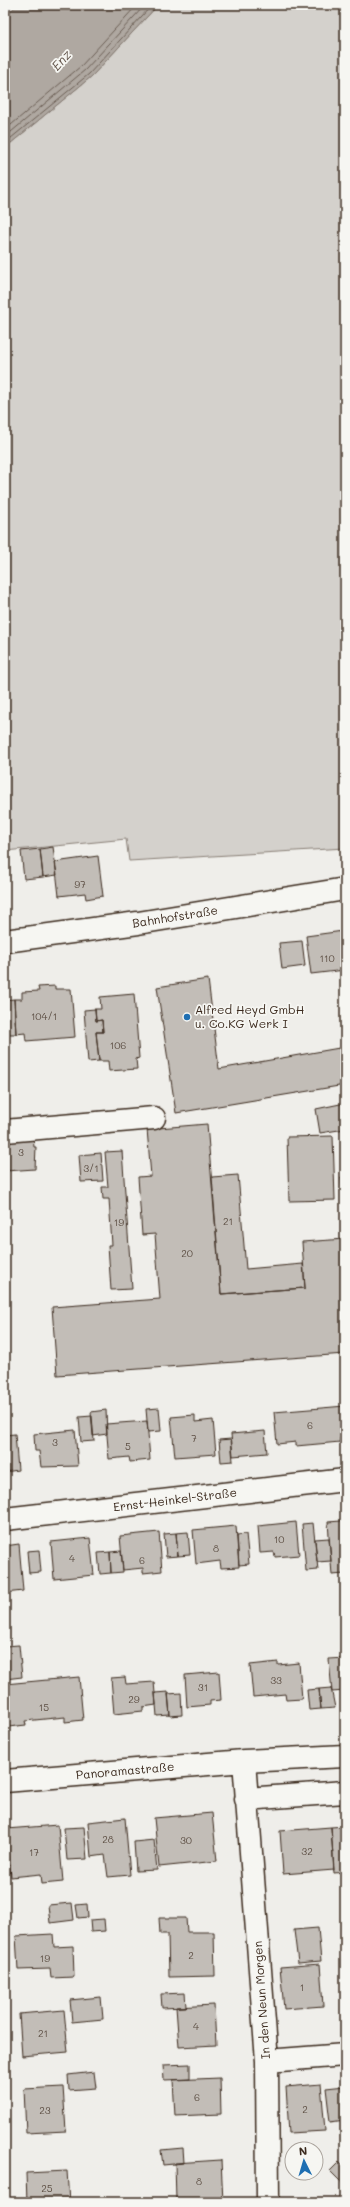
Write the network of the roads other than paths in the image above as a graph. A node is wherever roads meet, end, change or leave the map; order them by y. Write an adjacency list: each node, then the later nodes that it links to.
1 (345, 889): 2 (street, Bahnhofstraße)
2 (5, 941)
3 (154, 1118): 4 (street)
4 (5, 1131)
5 (345, 1480): 6 (street, Ernst-Heinkel-Straße)
6 (5, 1520)
7 (345, 1756): 8 (street, Panoramastraße)
8 (244, 1761): 9 (street, Panoramastraße); 11 (street)
9 (5, 1782)
10 (345, 1792): 11 (street)
11 (246, 1799): 13 (street, In den Neun Morgen)
12 (345, 2055): 13 (street)
13 (267, 2061): 14 (street, In den Neun Morgen)
14 (268, 2202)

